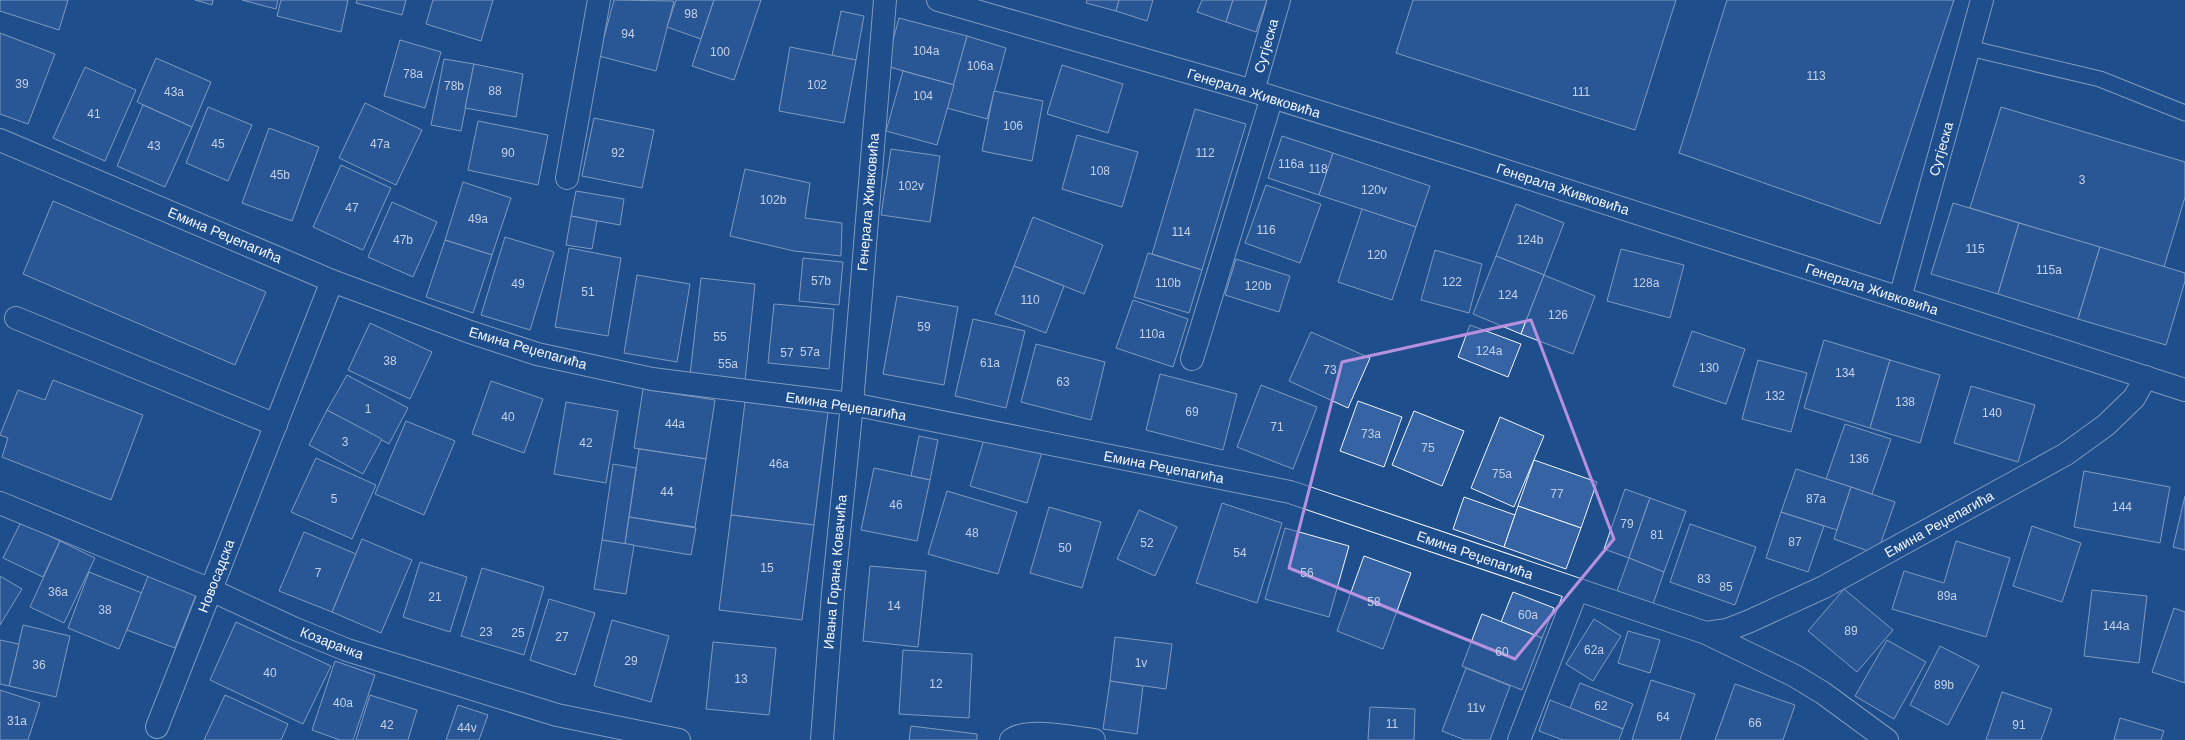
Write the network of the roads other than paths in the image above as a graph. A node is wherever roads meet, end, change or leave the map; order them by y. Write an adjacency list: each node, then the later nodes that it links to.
1 (599, 0): 10 (street)
2 (885, 0): 17 (street, Генерала Живковића)
3 (938, 0): 7 (street, Генерала Живковића)
4 (1279, 0): 7 (street, Сутјеска)
5 (1982, 0): 6 (street, Сутјеска)
6 (1969, 48): 8 (lane); 12 (street, Сутјеска)
7 (1262, 94): 12 (street, Генерала Живковића); 14 (street, Сутјеска)
8 (2185, 113)
9 (0, 140): 11 (street, Емина Реџепагића)
10 (567, 178)
11 (332, 281): 17 (street, Емина Реџепагића); 18 (street, Новосадска)
12 (1900, 298): 15 (street, Генерала Живковића)
13 (16, 318): 18 (street)
14 (1192, 359)
15 (2146, 377): 16 (street, Генерала Живковића); 22 (street, Емина Реџепагића)
16 (2185, 390)
17 (852, 404): 21 (street, Емина Реџепагића); 25 (street, Ивана Горана Ковачића)
18 (276, 425): 20 (street, Новосадска)
19 (0, 503): 20 (street, Козарачка)
20 (211, 590): 23 (street, Новосадска); 24 (street, Козарачка)
21 (1577, 590): 22 (street, Емина Реџепагића); 28 (street)
22 (1706, 634): 29 (street, Емина Реџепагића)
23 (157, 727)
24 (679, 740)
25 (822, 740)
26 (1011, 740): 27 (street)
27 (1094, 740)
28 (1519, 740)
29 (1887, 740)

